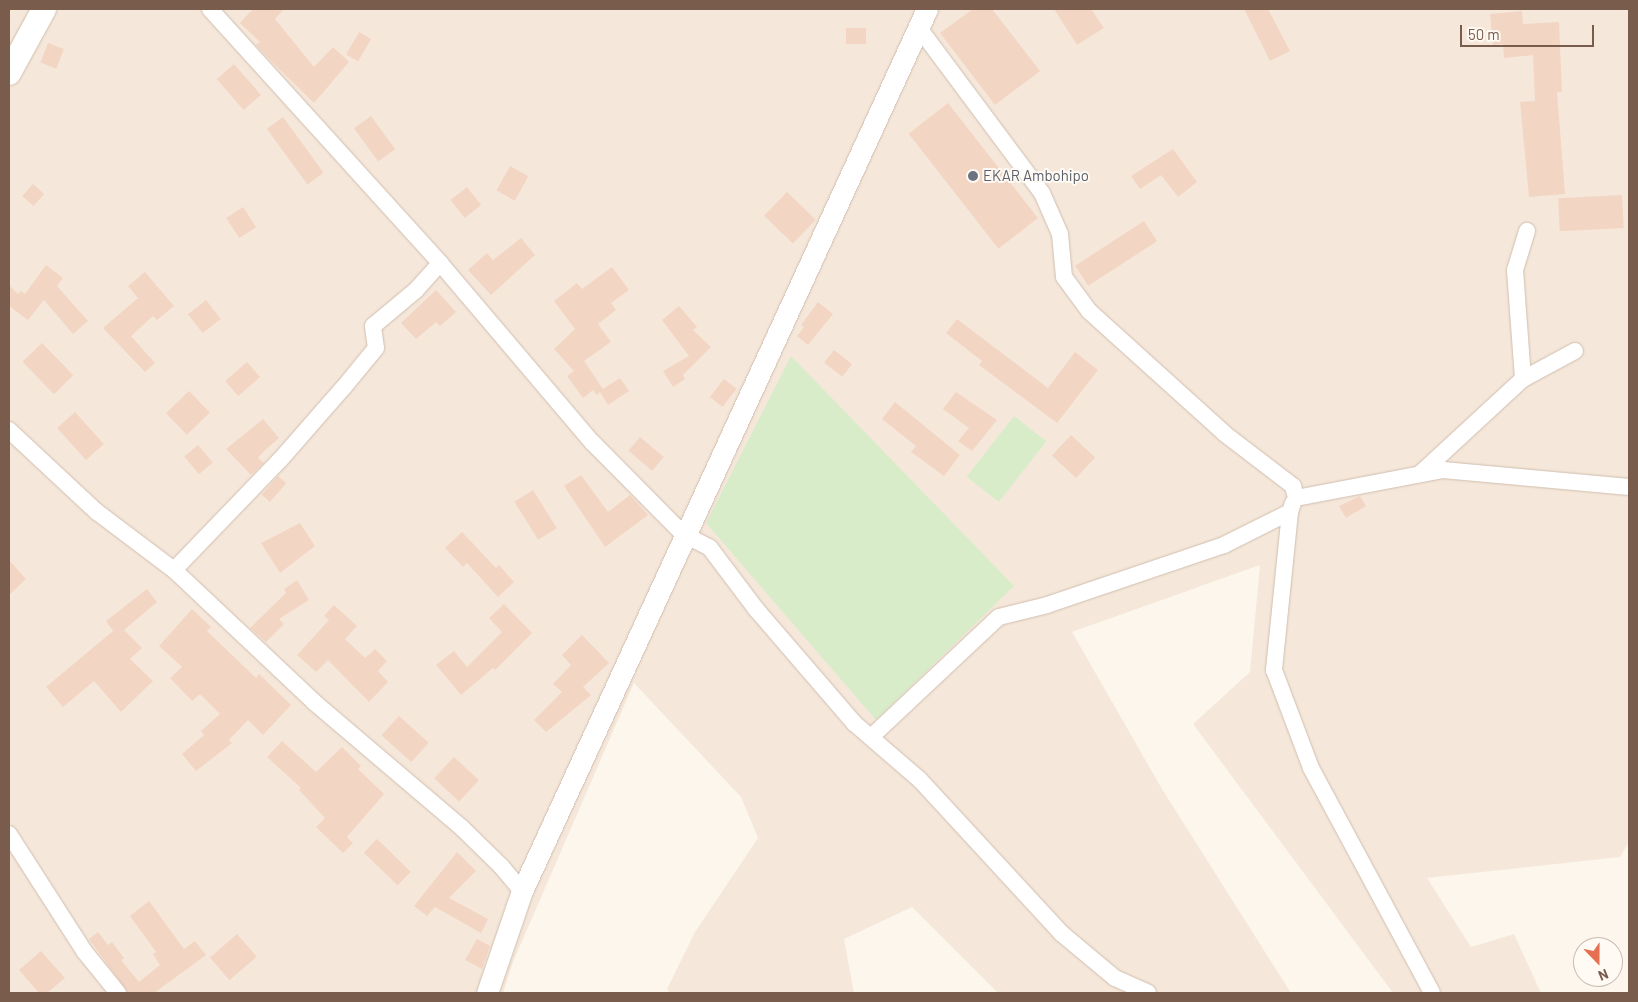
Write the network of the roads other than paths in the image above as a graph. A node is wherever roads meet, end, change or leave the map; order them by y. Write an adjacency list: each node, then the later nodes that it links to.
1 (44, 9): 4 (main road)
2 (210, 9): 6 (street)
3 (923, 18): 12 (street); 13 (street)
4 (9, 73)
5 (1527, 231): 8 (street)
6 (440, 263): 13 (street); 14 (street)
7 (1576, 350): 8 (street)
8 (1523, 379): 10 (street)
9 (9, 430): 14 (street)
10 (1421, 473): 11 (street); 12 (street)
11 (1629, 486)
12 (1293, 505): 15 (street); 21 (street)
13 (683, 534): 15 (street); 17 (street)
14 (174, 570): 17 (street)
15 (871, 738): 20 (street)
16 (9, 834): 18 (street)
17 (522, 891): 19 (street)
18 (118, 993)
19 (487, 993)
20 (1148, 993)
21 (1432, 993)

